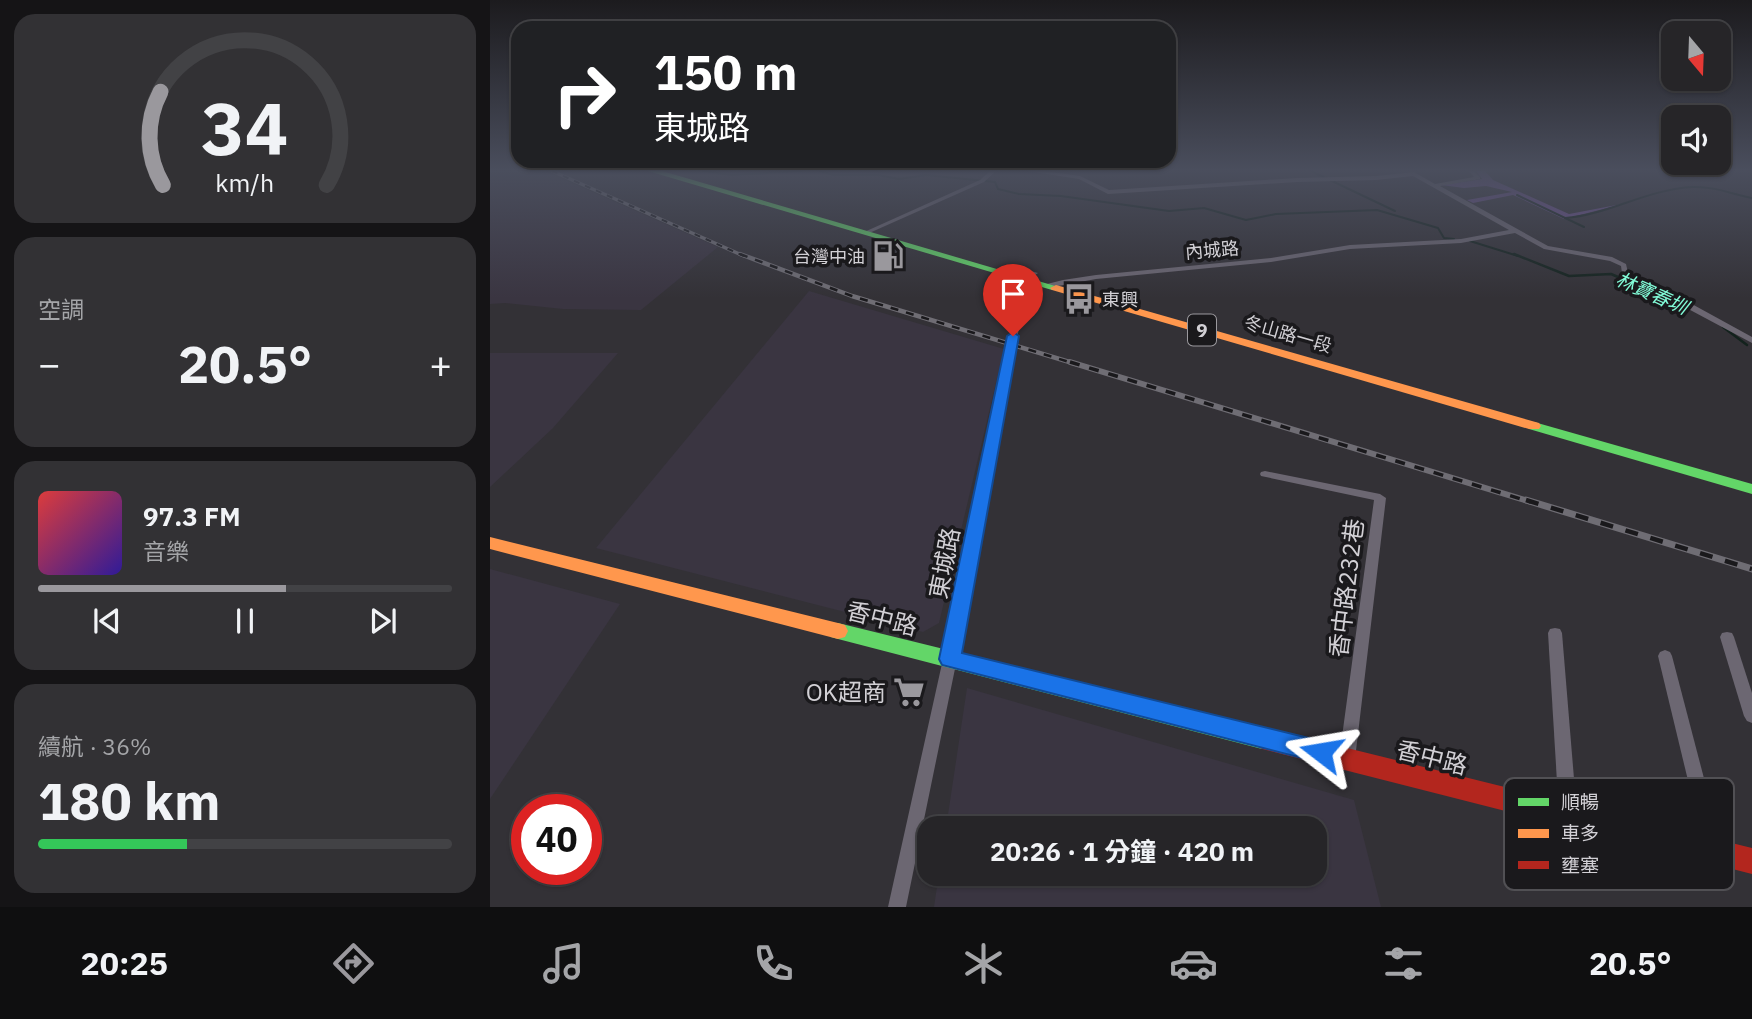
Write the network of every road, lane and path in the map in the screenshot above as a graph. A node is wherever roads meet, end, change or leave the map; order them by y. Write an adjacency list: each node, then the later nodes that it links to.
1 (805, 213): 5 (main road, 冬山路一段 / 9)
2 (811, 213): 5 (main road, 冬山路一段 / 9)
3 (910, 213): 5 (street)
4 (1486, 213): 6 (street)
5 (870, 231): 7 (main road, 冬山路一段 / 9)
6 (1516, 231): 8 (street, 內城路); 9 (street)
7 (1029, 276): 8 (main road, 冬山路一段 / 9); 18 (street, 東城路)
8 (1056, 284): 10 (main road, 冬山路一段 / 9)
9 (1752, 340)
10 (1491, 406): 12 (main road, 冬山路一段 / 9); 13 (main road, 冬山路一段 / 9)
11 (1265, 474): 20 (street, 香中路232巷)
12 (1752, 478)
13 (1752, 489)
14 (490, 543): 18 (main road, 香中路)
15 (1555, 633): 21 (street)
16 (1727, 637): 19 (street)
17 (1665, 656): 22 (street)
18 (950, 659): 20 (main road, 香中路); 26 (street, 東城路)
19 (1752, 716)
20 (1347, 759): 23 (main road, 香中路)
21 (1565, 778)
22 (1696, 778)
23 (1504, 799)
24 (1734, 856): 25 (main road, 香中路)
25 (1752, 861)
26 (897, 907)

